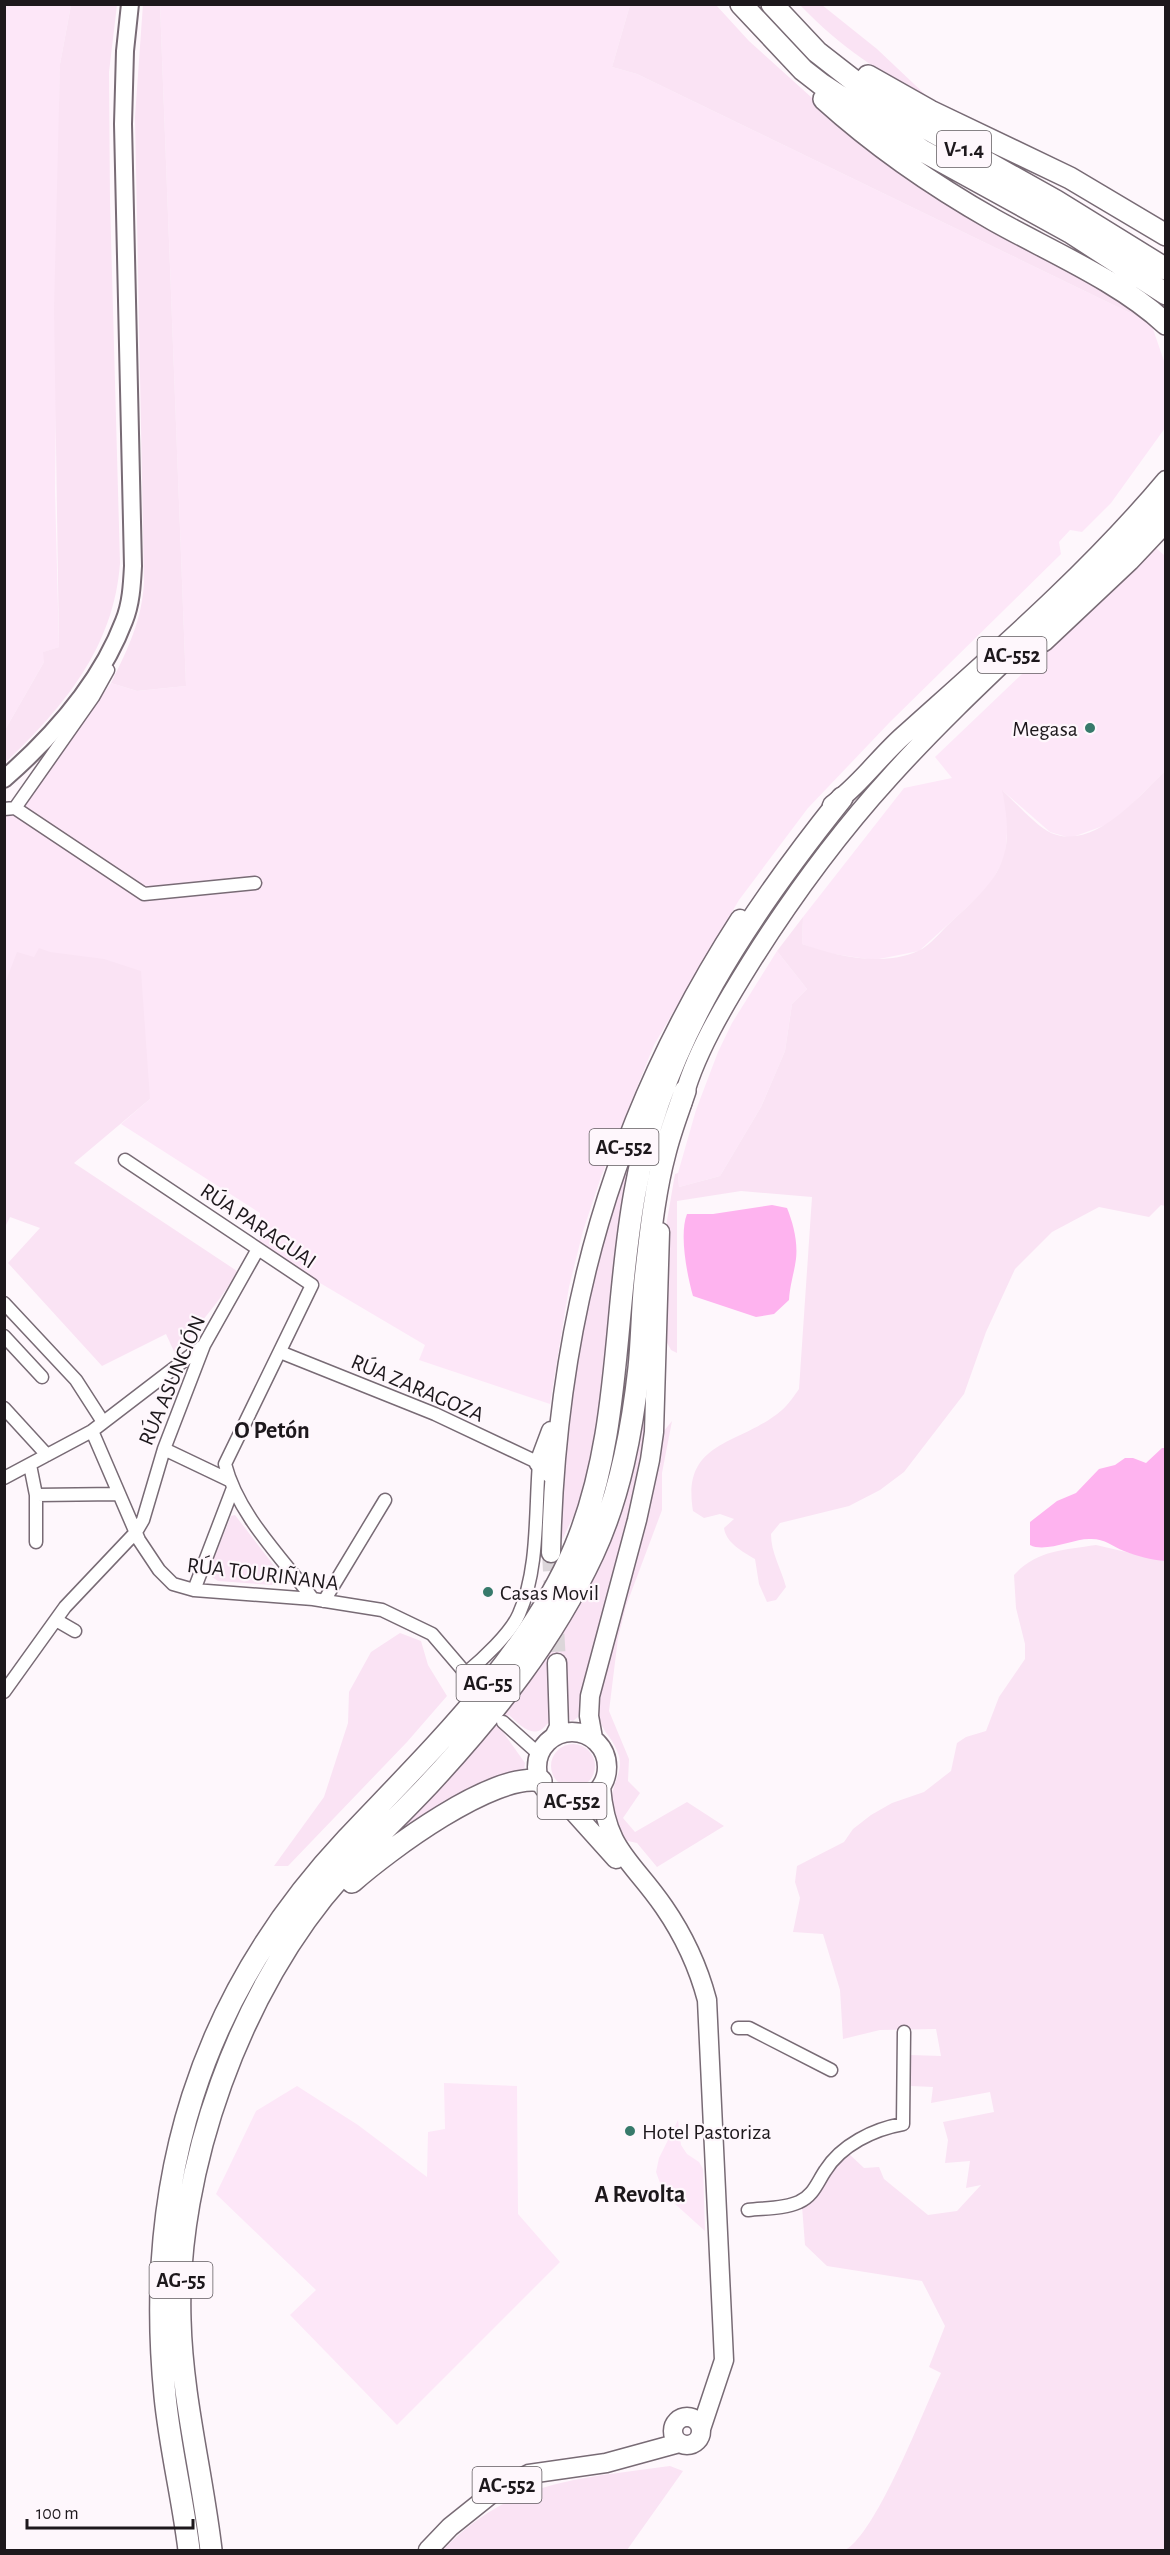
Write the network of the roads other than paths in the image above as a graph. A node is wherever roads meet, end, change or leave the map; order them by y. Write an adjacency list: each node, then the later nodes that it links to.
1 (130, 4): 13 (main road)
2 (741, 4): 4 (highway, V-1.4)
3 (775, 8): 5 (highway); 6 (highway, V-1.4)
4 (803, 70): 7 (highway, V-1.4); 8 (highway)
5 (1166, 235)
6 (1166, 269)
7 (1162, 292)
8 (1166, 324)
9 (1166, 464): 14 (main road, AC-552)
10 (1166, 480): 14 (main road, AC-552)
11 (1166, 500): 18 (main road, AC-552)
12 (1166, 523): 18 (main road, AC-552)
13 (125, 620): 15 (main road); 17 (street)
14 (891, 746): 16 (main road, AC-552)
15 (4, 779)
16 (842, 798): 29 (main road, AC-552); 67 (highway, AG-55)
17 (10, 808): 19 (street)
18 (859, 812): 20 (main road, AC-552)
19 (255, 883)
20 (685, 1092): 56 (main road, AC-552); 62 (highway, AG-55)
21 (124, 1160): 22 (street, RÚA PARAGUAI)
22 (258, 1249): 25 (street, RÚA ASUNCIÓN); 26 (street, RÚA PARAGUAI)
23 (4, 1304): 30 (street)
24 (4, 1336): 27 (street)
25 (204, 1345): 30 (street); 32 (street, RÚA ASUNCIÓN)
26 (280, 1352): 35 (street, RÚA ZARAGOZA); 39 (street, RÚA PARAGUAI)
27 (42, 1377)
28 (4, 1408): 33 (street)
29 (559, 1410): 35 (main road); 38 (main road, AC-552)
30 (103, 1422): 31 (street)
31 (92, 1431): 33 (street); 40 (street, RÚA TOURIÑANA)
32 (164, 1449): 39 (street); 43 (street, RÚA ASUNCIÓN)
33 (47, 1455): 36 (street)
34 (4, 1463): 37 (street)
35 (539, 1463): 38 (main road); 51 (street)
36 (30, 1465): 37 (street); 41 (street)
37 (9, 1476)
38 (553, 1476): 45 (main road, AC-552)
39 (231, 1484): 46 (street, RÚA PARAGUAI); 47 (street)
40 (118, 1494): 41 (street); 43 (street, RÚA TOURIÑANA)
41 (36, 1495): 44 (street)
42 (385, 1500): 47 (street)
43 (136, 1532): 46 (street, RÚA TOURIÑANA); 48 (street)
44 (36, 1542)
45 (551, 1553)
46 (194, 1590): 47 (street, RÚA TOURIÑANA)
47 (319, 1600): 51 (street, RÚA TOURIÑANA)
48 (56, 1620): 49 (street); 53 (street)
49 (75, 1631)
50 (557, 1663): 55 (main road, AC-552)
51 (466, 1672): 52 (street, RÚA TOURIÑANA)
52 (474, 1683)
53 (4, 1692)
54 (503, 1722): 57 (street)
55 (554, 1737): 56 (main road); 57 (main road, AC-552)
56 (592, 1738): 59 (main road, AC-552)
57 (540, 1755): 58 (main road, AC-552)
58 (541, 1781): 60 (main road, AC-552); 62 (highway)
59 (601, 1787): 60 (main road, AC-552); 61 (main road, AC-552)
60 (563, 1800): 61 (main road, AC-552)
61 (643, 1883): 69 (main road, AC-552)
62 (248, 2018): 68 (highway, AG-55)
63 (738, 2028): 65 (street)
64 (904, 2032): 66 (street)
65 (831, 2070)
66 (748, 2210)
67 (189, 2550)
68 (211, 2550)
69 (428, 2550)

